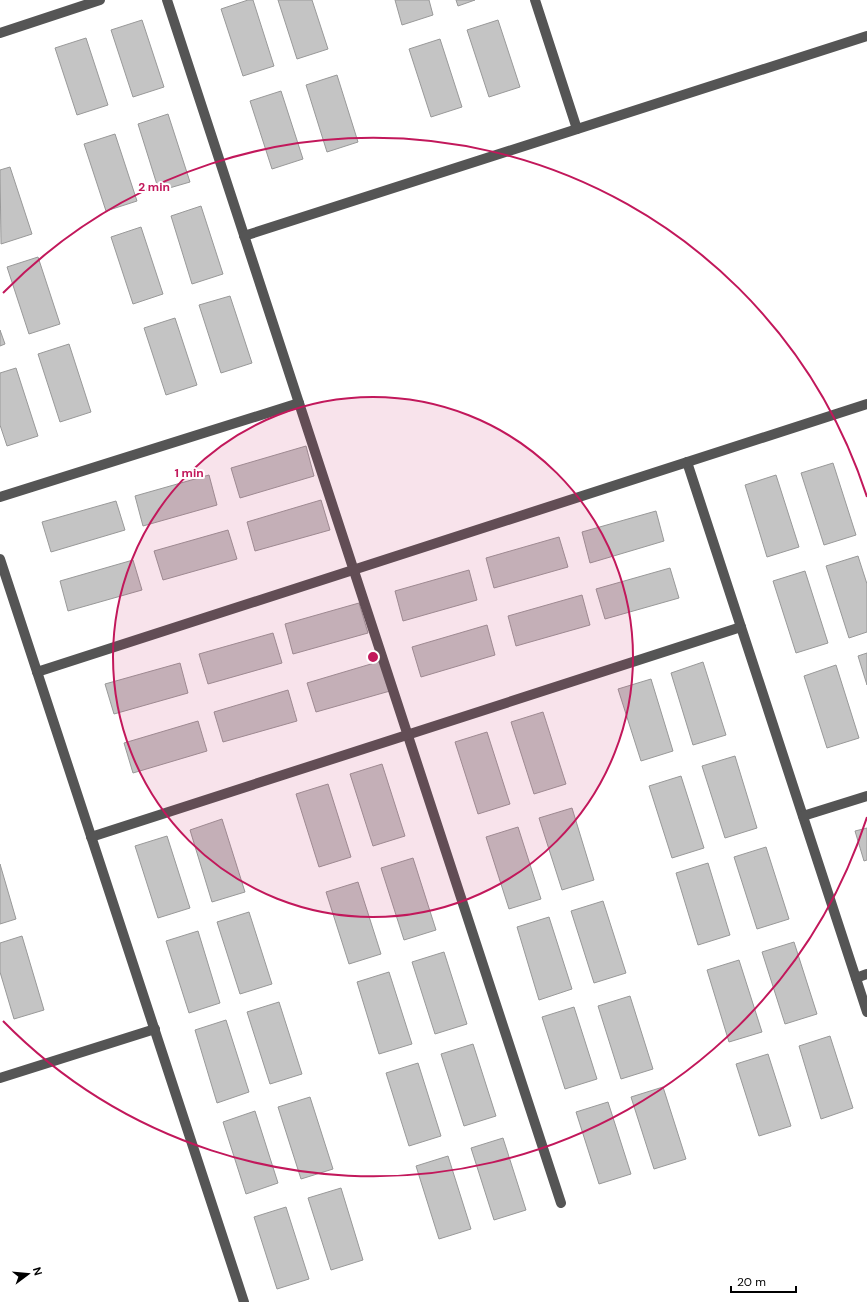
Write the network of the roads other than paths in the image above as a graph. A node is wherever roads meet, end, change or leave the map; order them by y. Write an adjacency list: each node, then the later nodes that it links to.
1 (100, 0): 4 (lane)
2 (167, 0): 7 (lane)
3 (535, 0): 6 (lane)
4 (0, 33)
5 (867, 36): 6 (lane)
6 (577, 129): 7 (lane)
7 (244, 236): 8 (lane)
8 (299, 403): 11 (lane); 13 (lane)
9 (867, 404): 10 (lane)
10 (687, 462): 13 (lane); 14 (lane)
11 (0, 497)
12 (0, 559): 15 (lane)
13 (354, 570): 15 (lane); 16 (lane)
14 (741, 627): 16 (lane); 18 (lane)
15 (37, 672): 19 (lane)
16 (408, 735): 19 (lane); 25 (lane)
17 (867, 796): 18 (lane)
18 (803, 816): 21 (lane)
19 (91, 837): 23 (lane)
20 (867, 974): 21 (lane)
21 (856, 978): 22 (lane)
22 (867, 1012)
23 (155, 1029): 24 (lane); 26 (lane)
24 (0, 1078)
25 (561, 1203)
26 (244, 1302)

